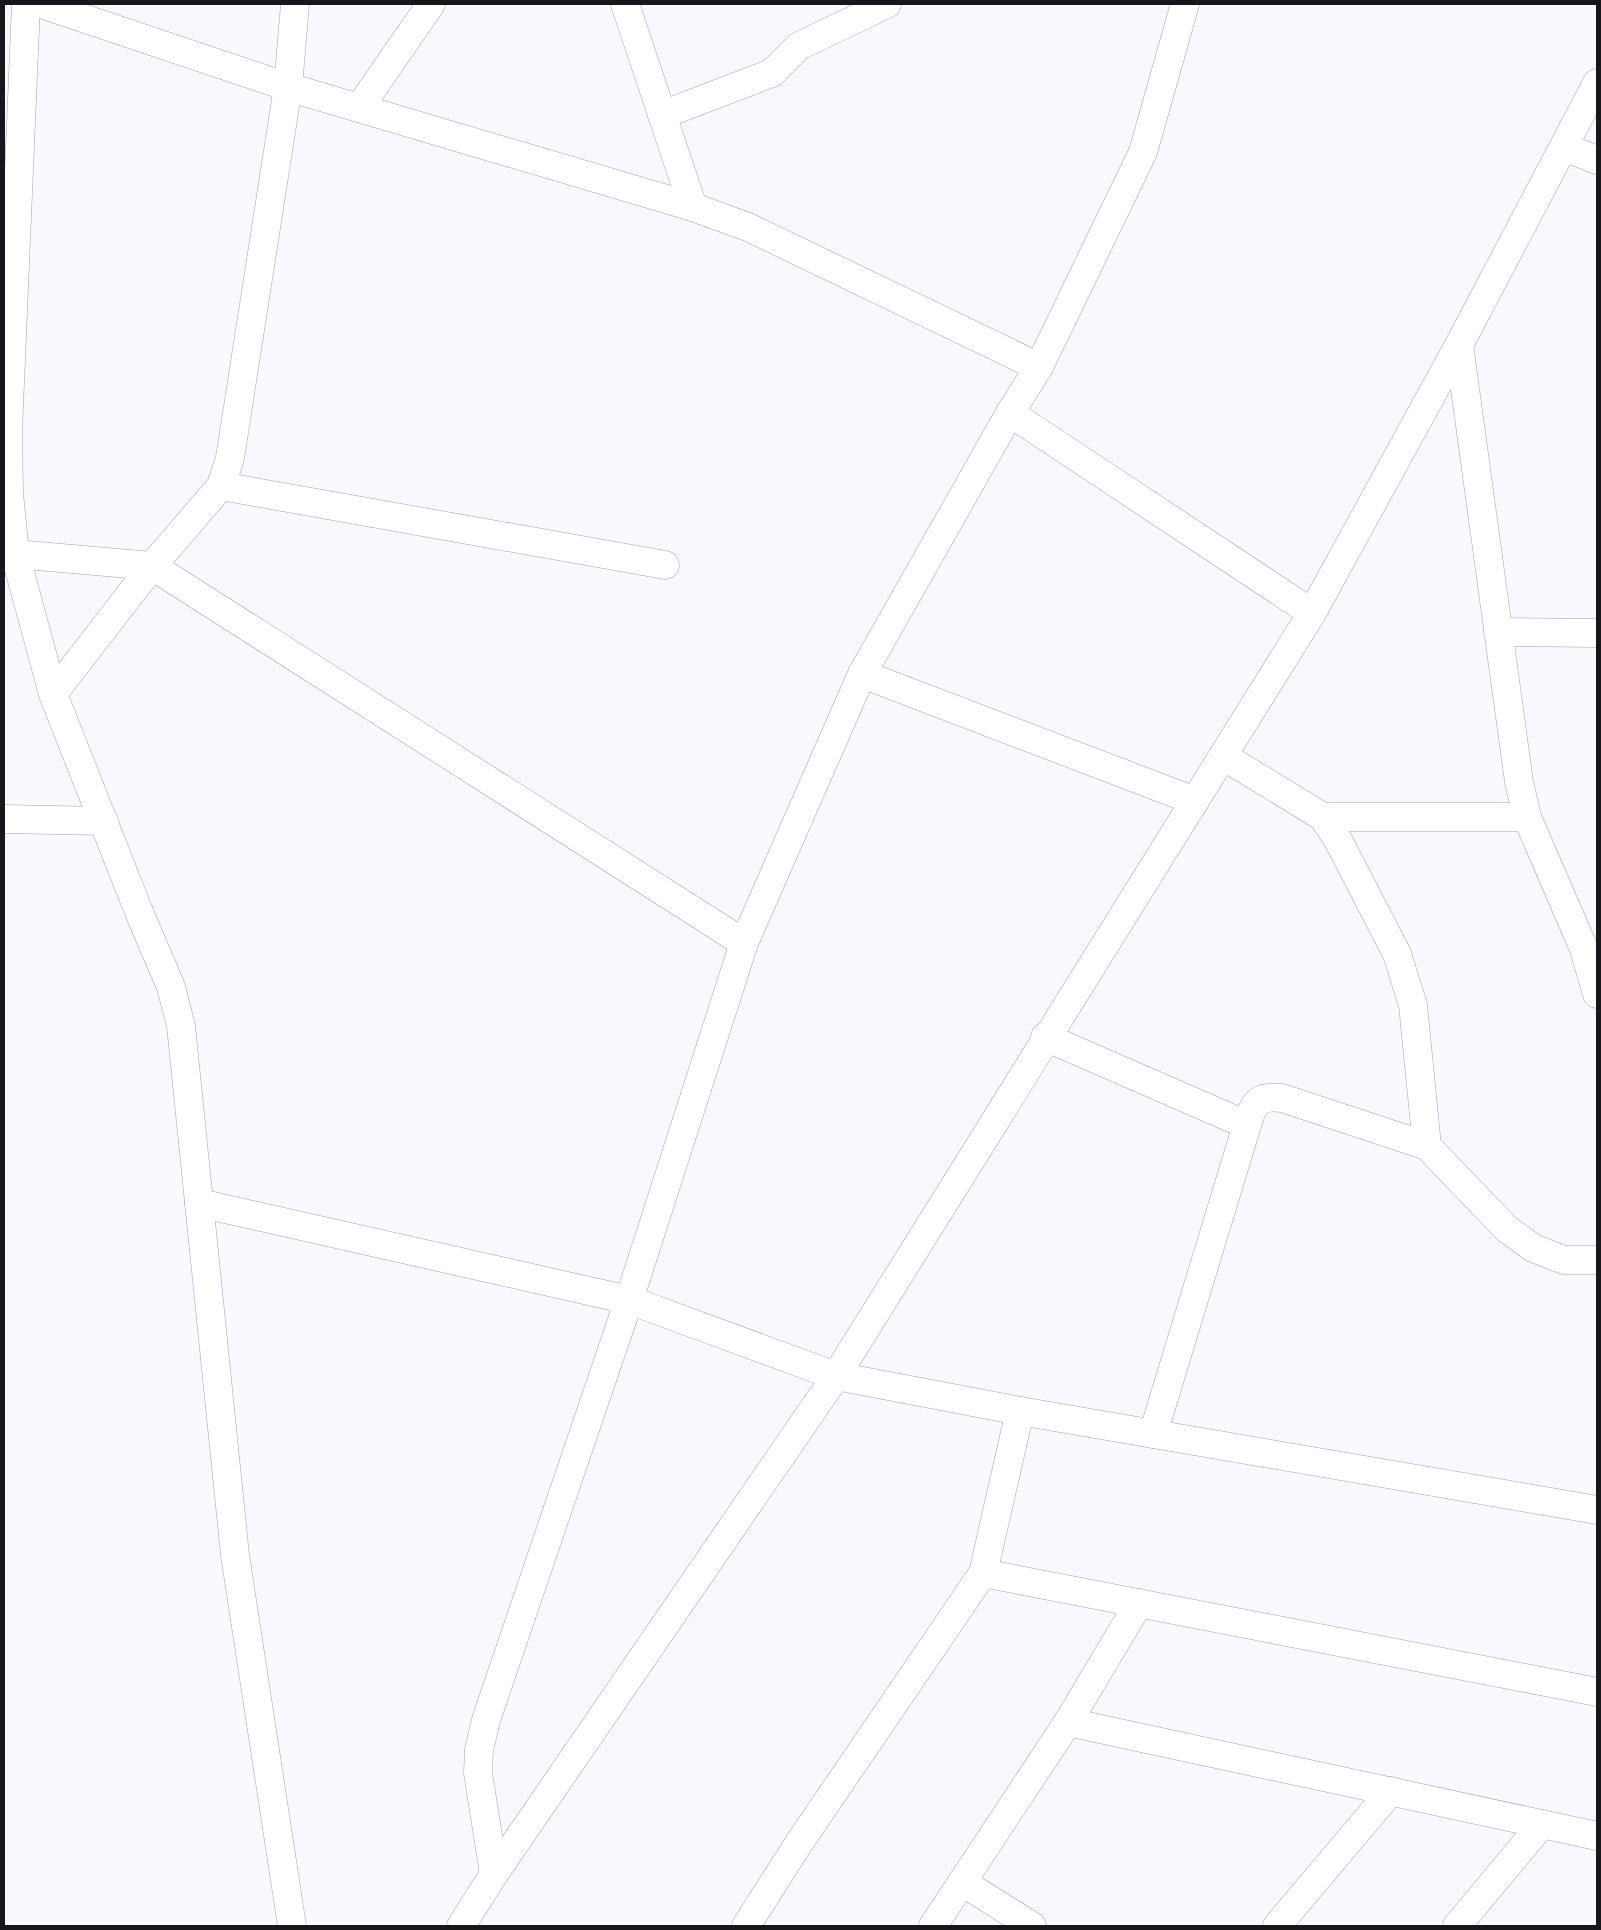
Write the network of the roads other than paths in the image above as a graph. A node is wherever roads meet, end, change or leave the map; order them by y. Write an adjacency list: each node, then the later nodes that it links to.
1 (26, 4): 19 (street)
2 (40, 4): 9 (street)
3 (295, 4): 9 (street)
4 (431, 4): 10 (street)
5 (625, 4): 11 (street)
6 (888, 4): 11 (street)
7 (1186, 4): 16 (street)
8 (1597, 83): 12 (street)
9 (288, 87): 10 (street); 18 (street)
10 (359, 108): 14 (street)
11 (662, 115): 14 (street)
12 (1564, 147): 13 (street); 15 (street)
13 (1597, 160)
14 (693, 207): 16 (street)
15 (1459, 345): 22 (street); 23 (street)
16 (1039, 367): 17 (street)
17 (1010, 413): 22 (street); 25 (street)
18 (221, 486): 20 (street); 21 (street)
19 (9, 554): 21 (street); 26 (street)
20 (665, 565)
21 (152, 566): 26 (street); 33 (street)
22 (1312, 613): 27 (street)
23 (1498, 632): 24 (street); 30 (street)
24 (1597, 634)
25 (862, 674): 28 (street); 33 (street)
26 (53, 694): 32 (street)
27 (1223, 756): 28 (street); 29 (street)
28 (1195, 800): 35 (street)
29 (1323, 817): 30 (street); 37 (street)
30 (1527, 817): 34 (street)
31 (4, 819): 32 (street)
32 (104, 821): 38 (street)
33 (744, 943): 40 (street)
34 (1597, 994)
35 (1045, 1038): 36 (street); 41 (street)
36 (1247, 1125): 37 (street); 43 (street)
37 (1427, 1146): 39 (street)
38 (199, 1202): 40 (street); 55 (street)
39 (1597, 1260)
40 (629, 1300): 41 (street); 52 (street)
41 (836, 1376): 42 (street); 52 (street)
42 (1020, 1411): 43 (street); 45 (street)
43 (1154, 1434): 44 (street)
44 (1597, 1510)
45 (984, 1573): 46 (street); 56 (street)
46 (1139, 1603): 47 (street); 48 (street)
47 (1597, 1692)
48 (1068, 1722): 49 (street); 53 (street)
49 (1391, 1791): 50 (street); 59 (street)
50 (1542, 1824): 51 (street); 60 (street)
51 (1597, 1836)
52 (494, 1874): 54 (street)
53 (962, 1882): 57 (street); 58 (street)
54 (464, 1925)
55 (292, 1926)
56 (746, 1926)
57 (933, 1926)
58 (1032, 1926)
59 (1277, 1926)
60 (1457, 1926)

